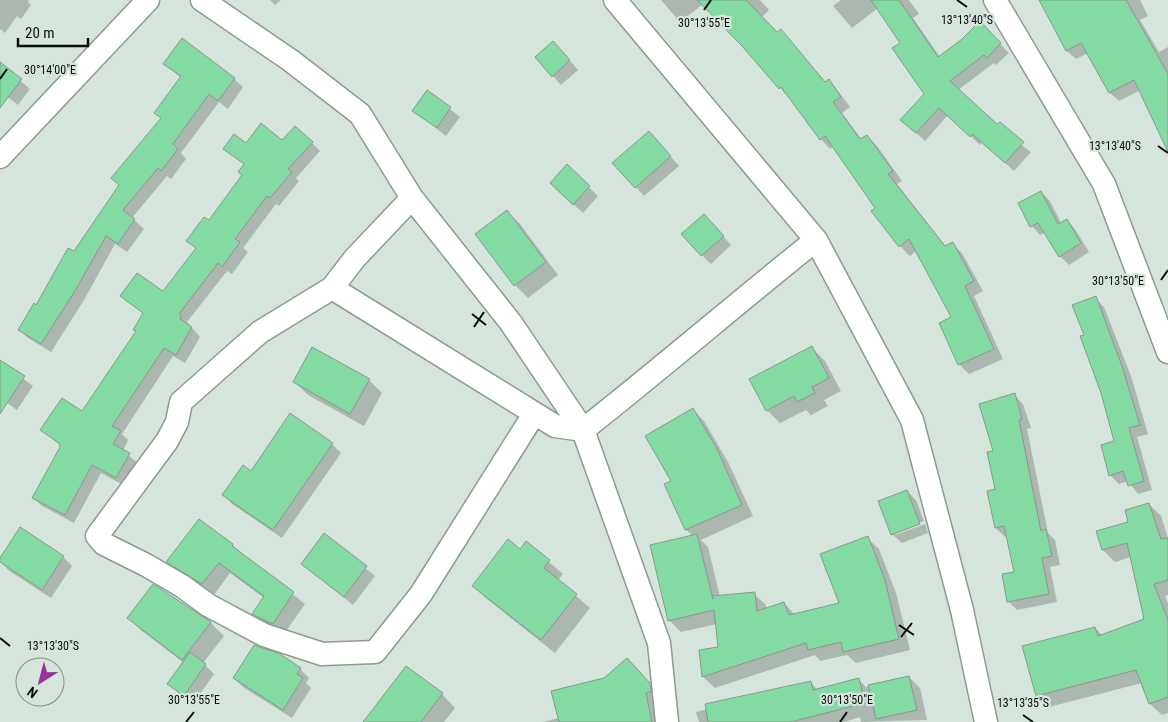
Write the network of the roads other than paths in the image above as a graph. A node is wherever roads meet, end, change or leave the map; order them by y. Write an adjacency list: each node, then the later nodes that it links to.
1 (202, 0): 6 (street)
2 (615, 0): 7 (street)
3 (995, 0): 9 (street)
4 (136, 4): 5 (street)
5 (0, 157)
6 (412, 198): 8 (street); 11 (street)
7 (816, 240): 11 (street); 13 (street)
8 (332, 288): 10 (street); 10 (street)
9 (1168, 352)
10 (534, 414): 11 (street)
11 (583, 430): 12 (street)
12 (667, 722)
13 (986, 722)

